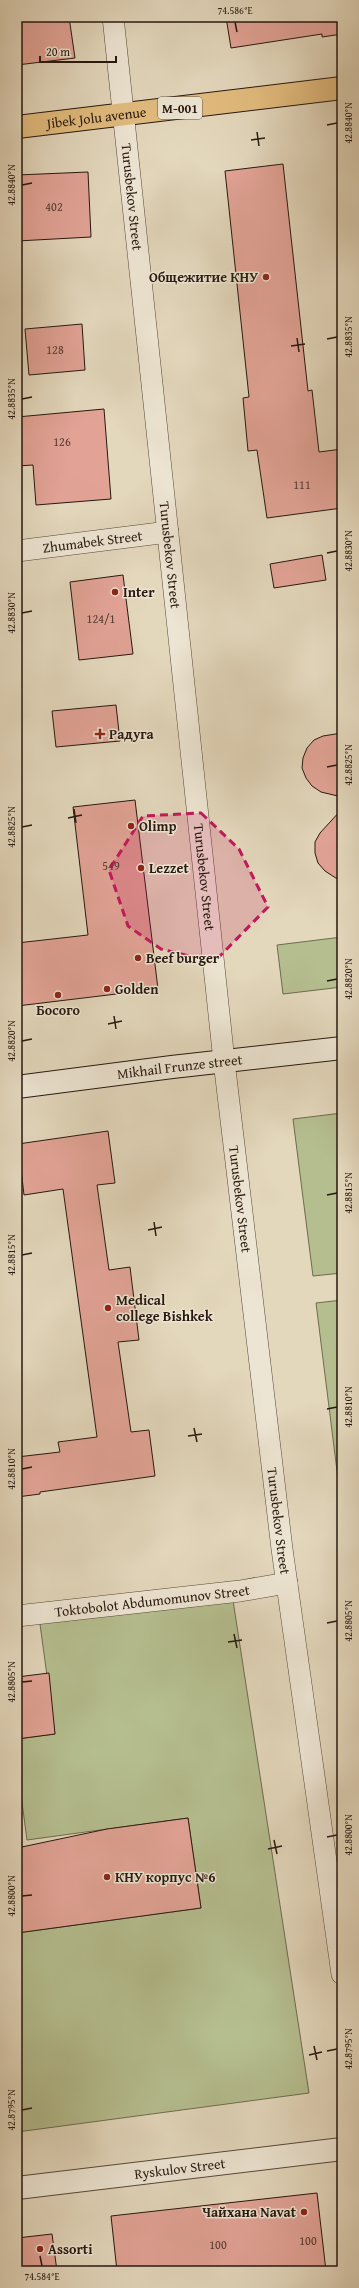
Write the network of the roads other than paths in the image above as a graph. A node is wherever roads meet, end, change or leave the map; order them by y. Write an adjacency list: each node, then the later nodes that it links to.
1 (113, 17): 3 (street, Turusbekov Street)
2 (342, 88): 3 (main road, Jibek Jolu avenue / М-001)
3 (124, 114): 4 (main road, Jibek Jolu avenue / М-001); 5 (street, Turusbekov Street)
4 (17, 127)
5 (168, 532): 6 (street, Zhumabek Street); 8 (street, Turusbekov Street)
6 (17, 551)
7 (342, 1048): 8 (main road, Mikhail Frunze street)
8 (224, 1061): 9 (main road, Mikhail Frunze street); 10 (street, Turusbekov Street)
9 (17, 1087)
10 (287, 1583): 11 (street, Toktobolot Abdumomunov Street); 12 (street, Turusbekov Street)
11 (17, 1616)
12 (342, 1974)
13 (342, 2149): 14 (main road, Ryskulov Street)
14 (17, 2188)

